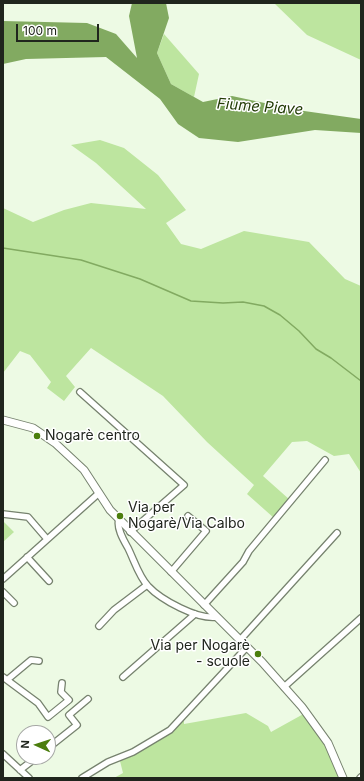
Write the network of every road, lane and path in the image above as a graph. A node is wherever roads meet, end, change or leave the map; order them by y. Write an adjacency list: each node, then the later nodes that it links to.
1 (80, 392): 8 (street)
2 (3, 420): 4 (street)
3 (325, 460): 18 (street)
4 (98, 492): 7 (street); 10 (street)
5 (3, 514): 10 (street)
6 (188, 516): 12 (street)
7 (119, 520): 8 (street); 15 (street)
8 (130, 532): 12 (street)
9 (337, 533): 23 (street)
10 (47, 539): 11 (street)
11 (27, 557): 13 (street); 14 (street)
12 (171, 572): 18 (street)
13 (3, 579)
14 (49, 581)
15 (147, 585): 19 (street); 22 (street)
16 (3, 592): 17 (street)
17 (14, 603)
18 (204, 604): 20 (street)
19 (195, 614): 20 (street); 26 (street)
20 (217, 617): 23 (street)
21 (361, 618): 29 (street)
22 (99, 626)
23 (240, 640): 24 (street)
24 (247, 647): 29 (street); 36 (street)
25 (39, 661): 27 (street)
26 (123, 677)
27 (5, 679): 28 (street)
28 (62, 683)
29 (284, 687): 37 (street)
30 (88, 699): 31 (street)
31 (56, 742)
32 (3, 754): 34 (street)
33 (27, 765): 34 (street)
34 (20, 770): 35 (street)
35 (29, 778)
36 (82, 778)
37 (343, 778)

